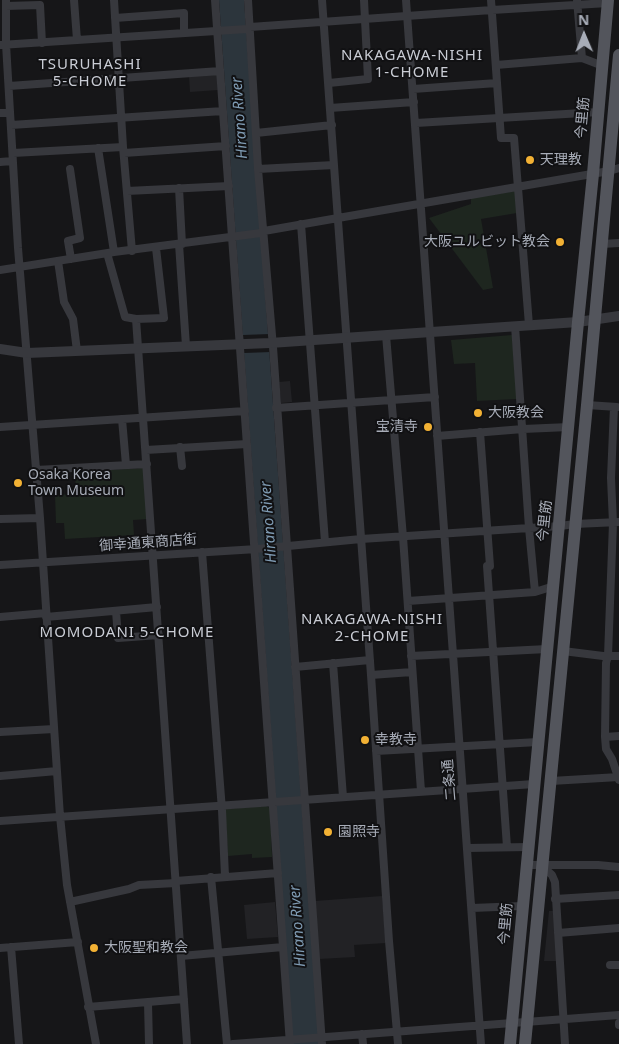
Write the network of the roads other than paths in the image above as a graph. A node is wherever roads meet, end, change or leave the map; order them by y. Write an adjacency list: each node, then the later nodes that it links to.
1 (74, 0): 21 (street)
2 (114, 0): 14 (street)
3 (215, 0): 18 (street)
4 (248, 0): 17 (street)
5 (322, 0): 16 (street)
6 (364, 0): 15 (street)
7 (406, 0): 13 (street, 二条通)
8 (491, 0): 12 (street)
9 (577, 2): 10 (street); 12 (street); 25 (street)
10 (608, 2): 27 (main road, 今里筋)
11 (6, 3): 22 (street); 23 (street)
12 (492, 10): 13 (street); 26 (street)
13 (407, 16): 15 (street); 34 (street, 二条通)
14 (115, 18): 19 (street); 20 (street)
15 (365, 19): 16 (street); 32 (street)
16 (323, 22): 17 (street); 32 (street)
17 (248, 28): 18 (street); 46 (street)
18 (220, 31): 19 (street); 28 (street)
19 (184, 33): 20 (street)
20 (116, 37): 21 (street); 29 (street)
21 (77, 40): 22 (street)
22 (42, 43): 23 (street)
23 (3, 45): 31 (street)
24 (619, 55): 55 (main road)
25 (582, 58): 26 (street); 27 (street)
26 (496, 65): 33 (street)
27 (603, 66): 38 (main road, 今里筋)
28 (220, 72): 29 (street); 37 (street)
29 (118, 78): 31 (street); 41 (street)
30 (0, 79): 31 (street)
31 (9, 82): 39 (street)
32 (329, 83): 36 (street)
33 (497, 83): 34 (street); 42 (street)
34 (413, 89): 35 (street, 二条通)
35 (414, 102): 36 (street); 43 (street, 二条通)
36 (330, 108): 45 (street)
37 (223, 111): 41 (street); 47 (street)
38 (599, 112): 42 (street); 56 (main road, 今里筋)
39 (10, 113): 40 (street); 44 (street)
40 (0, 114)
41 (121, 117): 44 (street); 49 (street)
42 (500, 118): 43 (street); 58 (street)
43 (416, 123): 61 (street, 二条通)
44 (11, 125): 50 (street)
45 (332, 125): 46 (street); 52 (street)
46 (256, 132): 54 (street)
47 (226, 146): 49 (street); 57 (street)
48 (98, 148): 49 (street); 50 (street); 71 (street)
49 (123, 150): 60 (street)
50 (13, 157): 51 (street); 74 (street)
51 (0, 162)
52 (334, 165): 54 (street); 62 (street)
53 (70, 169): 72 (street)
54 (258, 169): 64 (street)
55 (615, 169): 56 (street); 68 (main road)
56 (593, 174): 58 (street); 79 (main road, 今里筋)
57 (229, 186): 59 (street); 65 (street)
58 (519, 186): 61 (street); 80 (street)
59 (179, 188): 60 (street); 67 (street)
60 (127, 191): 70 (street)
61 (420, 204): 62 (street); 82 (street, 二条通)
62 (338, 218): 63 (street); 84 (street)
63 (301, 224): 64 (street); 85 (street)
64 (262, 232): 65 (street); 86 (street)
65 (234, 236): 67 (street); 87 (street)
66 (619, 243): 68 (street)
67 (181, 244): 69 (street); 88 (street)
68 (602, 244): 77 (main road)
69 (156, 248): 70 (street); 78 (street)
70 (132, 251): 71 (street)
71 (110, 253): 72 (street); 78 (street)
72 (71, 259): 73 (street)
73 (58, 261): 74 (street); 91 (street)
74 (20, 267): 75 (street); 92 (street)
75 (0, 270)
76 (619, 316): 77 (street)
77 (595, 318): 79 (street); 96 (main road)
78 (136, 319): 89 (street)
79 (578, 322): 80 (street); 105 (main road, 今里筋)
80 (529, 325): 81 (street)
81 (515, 326): 82 (street); 106 (street)
82 (430, 332): 83 (street); 93 (street, 二条通)
83 (386, 335): 84 (street); 94 (street)
84 (347, 338): 85 (street); 95 (street)
85 (309, 340): 86 (street); 97 (street)
86 (271, 343): 87 (street); 99 (street)
87 (242, 344): 88 (street); 100 (street)
88 (186, 346): 89 (street)
89 (139, 348): 91 (street); 101 (street)
90 (0, 349): 92 (street)
91 (77, 351): 92 (street)
92 (27, 353): 103 (street)
93 (435, 397): 94 (street); 109 (street, 二条通)
94 (392, 400): 95 (street); 126 (street)
95 (352, 403): 97 (street); 127 (street)
96 (587, 404): 98 (street); 121 (main road)
97 (314, 406): 99 (street); 128 (street)
98 (616, 407): 108 (street)
99 (276, 408): 129 (street)
100 (245, 410): 101 (street); 110 (street)
101 (143, 418): 102 (street); 112 (street)
102 (122, 419): 103 (street); 114 (street)
103 (33, 425): 104 (street); 116 (street)
104 (0, 427)
105 (569, 427): 106 (street); 122 (main road, 今里筋)
106 (523, 429): 107 (street); 123 (street)
107 (480, 432): 109 (street); 124 (street)
108 (616, 435): 117 (street)
109 (437, 436): 125 (street, 二条通)
110 (247, 444): 111 (street); 130 (street)
111 (180, 447): 112 (street); 115 (street)
112 (146, 450): 113 (street)
113 (147, 464): 114 (street); 132 (street)
114 (126, 465): 116 (street)
115 (182, 466)
116 (36, 470): 118 (street)
117 (615, 478): 120 (street)
118 (40, 518): 119 (street); 133 (street)
119 (0, 519)
120 (616, 523): 121 (street, 御幸通東商店街); 150 (street)
121 (575, 524): 122 (street, 御幸通東商店街); 146 (main road)
122 (560, 526): 123 (street, 御幸通東商店街); 135 (main road, 今里筋)
123 (529, 528): 124 (street, 御幸通東商店街); 136 (street)
124 (488, 531): 125 (street, 御幸通東商店街); 137 (street)
125 (444, 534): 126 (street, 御幸通東商店街); 138 (street, 二条通)
126 (403, 536): 127 (street, 御幸通東商店街); 139 (street)
127 (361, 539): 128 (street, 御幸通東商店街); 152 (street)
128 (325, 542): 129 (street, 御幸通東商店街)
129 (286, 546): 130 (street, 御幸通東商店街); 154 (street)
130 (256, 549): 131 (street, 御幸通東商店街); 178 (street)
131 (202, 552): 132 (street, 御幸通東商店街); 179 (street)
132 (154, 556): 133 (street, 御幸通東商店街); 140 (street)
133 (43, 562): 134 (street, 御幸通東商店街); 142 (street)
134 (0, 566)
135 (554, 586): 136 (street); 145 (main road, 今里筋)
136 (535, 592): 137 (street)
137 (488, 595): 138 (street); 147 (street)
138 (450, 598): 139 (street); 148 (street, 二条通)
139 (408, 601): 149 (street)
140 (157, 607): 141 (street); 144 (street)
141 (116, 610): 142 (street); 144 (street)
142 (46, 615): 143 (street); 157 (street)
143 (0, 617)
144 (159, 635): 180 (street)
145 (547, 649): 147 (street); 161 (main road, 今里筋)
146 (563, 651): 150 (street); 170 (main road)
147 (493, 652): 148 (street); 162 (street)
148 (453, 653): 149 (street); 163 (street, 二条通)
149 (411, 656): 155 (street)
150 (608, 656): 151 (street); 159 (street)
151 (619, 656)
152 (370, 660): 153 (street); 156 (street)
153 (333, 663): 154 (street); 176 (street)
154 (295, 667): 177 (street)
155 (412, 672): 156 (street); 164 (street)
156 (371, 675): 165 (street)
157 (54, 729): 158 (street); 167 (street)
158 (0, 732)
159 (605, 736): 160 (street); 166 (street)
160 (619, 736)
161 (538, 742): 162 (street); 171 (main road, 今里筋)
162 (500, 743): 163 (street); 172 (street)
163 (460, 746): 164 (street); 173 (street, 二条通)
164 (418, 748): 165 (street); 174 (street)
165 (376, 751): 175 (street)
166 (616, 759): 169 (street)
167 (57, 771): 168 (street); 181 (street)
168 (0, 776)
169 (619, 778): 170 (street)
170 (551, 780): 187 (main road)
171 (528, 784): 172 (street); 184 (main road, 今里筋)
172 (503, 786): 173 (street); 183 (street)
173 (464, 788): 174 (street); 185 (street, 二条通)
174 (421, 791): 175 (street)
175 (379, 794): 176 (street); 216 (street)
176 (343, 797): 177 (street)
177 (304, 800): 178 (street); 218 (street)
178 (274, 802): 179 (street); 189 (street)
179 (222, 805): 180 (street); 190 (street)
180 (170, 808): 181 (street); 192 (street)
181 (60, 816): 182 (street); 195 (street)
182 (0, 821)
183 (507, 847): 184 (street); 185 (street)
184 (528, 847): 186 (main road, 今里筋)
185 (468, 848): 197 (street, 二条通)
186 (526, 865): 187 (street); 196 (main road, 今里筋)
187 (542, 866): 188 (street); 194 (street); 213 (main road)
188 (619, 868)
189 (278, 873): 190 (street); 202 (street)
190 (224, 876): 191 (street)
191 (211, 877): 192 (street); 204 (street)
192 (176, 882): 195 (street); 205 (street)
193 (619, 895): 194 (street)
194 (555, 899): 199 (street)
195 (70, 902): 200 (street)
196 (522, 906): 197 (street); 214 (main road, 今里筋)
197 (472, 908): 215 (street, 二条通)
198 (619, 928): 199 (street)
199 (558, 933): 212 (street)
200 (78, 942): 201 (street); 210 (street)
201 (11, 947): 203 (street); 220 (street)
202 (283, 947): 204 (street); 219 (street)
203 (0, 948)
204 (219, 952): 205 (street); 224 (street)
205 (181, 956): 208 (street)
206 (619, 965): 207 (street)
207 (610, 966)
208 (184, 999): 209 (street); 223 (street)
209 (148, 1002): 210 (street); 222 (street)
210 (88, 1007): 221 (street)
211 (619, 1015): 212 (street)
212 (563, 1018): 213 (street); 231 (street)
213 (527, 1021): 214 (street); 230 (main road)
214 (512, 1023): 215 (street); 229 (main road, 今里筋)
215 (480, 1025): 216 (street); 228 (street, 二条通)
216 (397, 1031): 217 (street); 227 (street)
217 (362, 1034): 218 (street); 226 (street)
218 (321, 1040): 219 (street)
219 (291, 1041): 225 (street)
220 (19, 1044)
221 (96, 1044)
222 (150, 1044)
223 (187, 1044)
224 (227, 1044)
225 (232, 1044)
226 (363, 1044)
227 (398, 1044)
228 (481, 1044)
229 (510, 1044)
230 (525, 1044)
231 (565, 1044)

